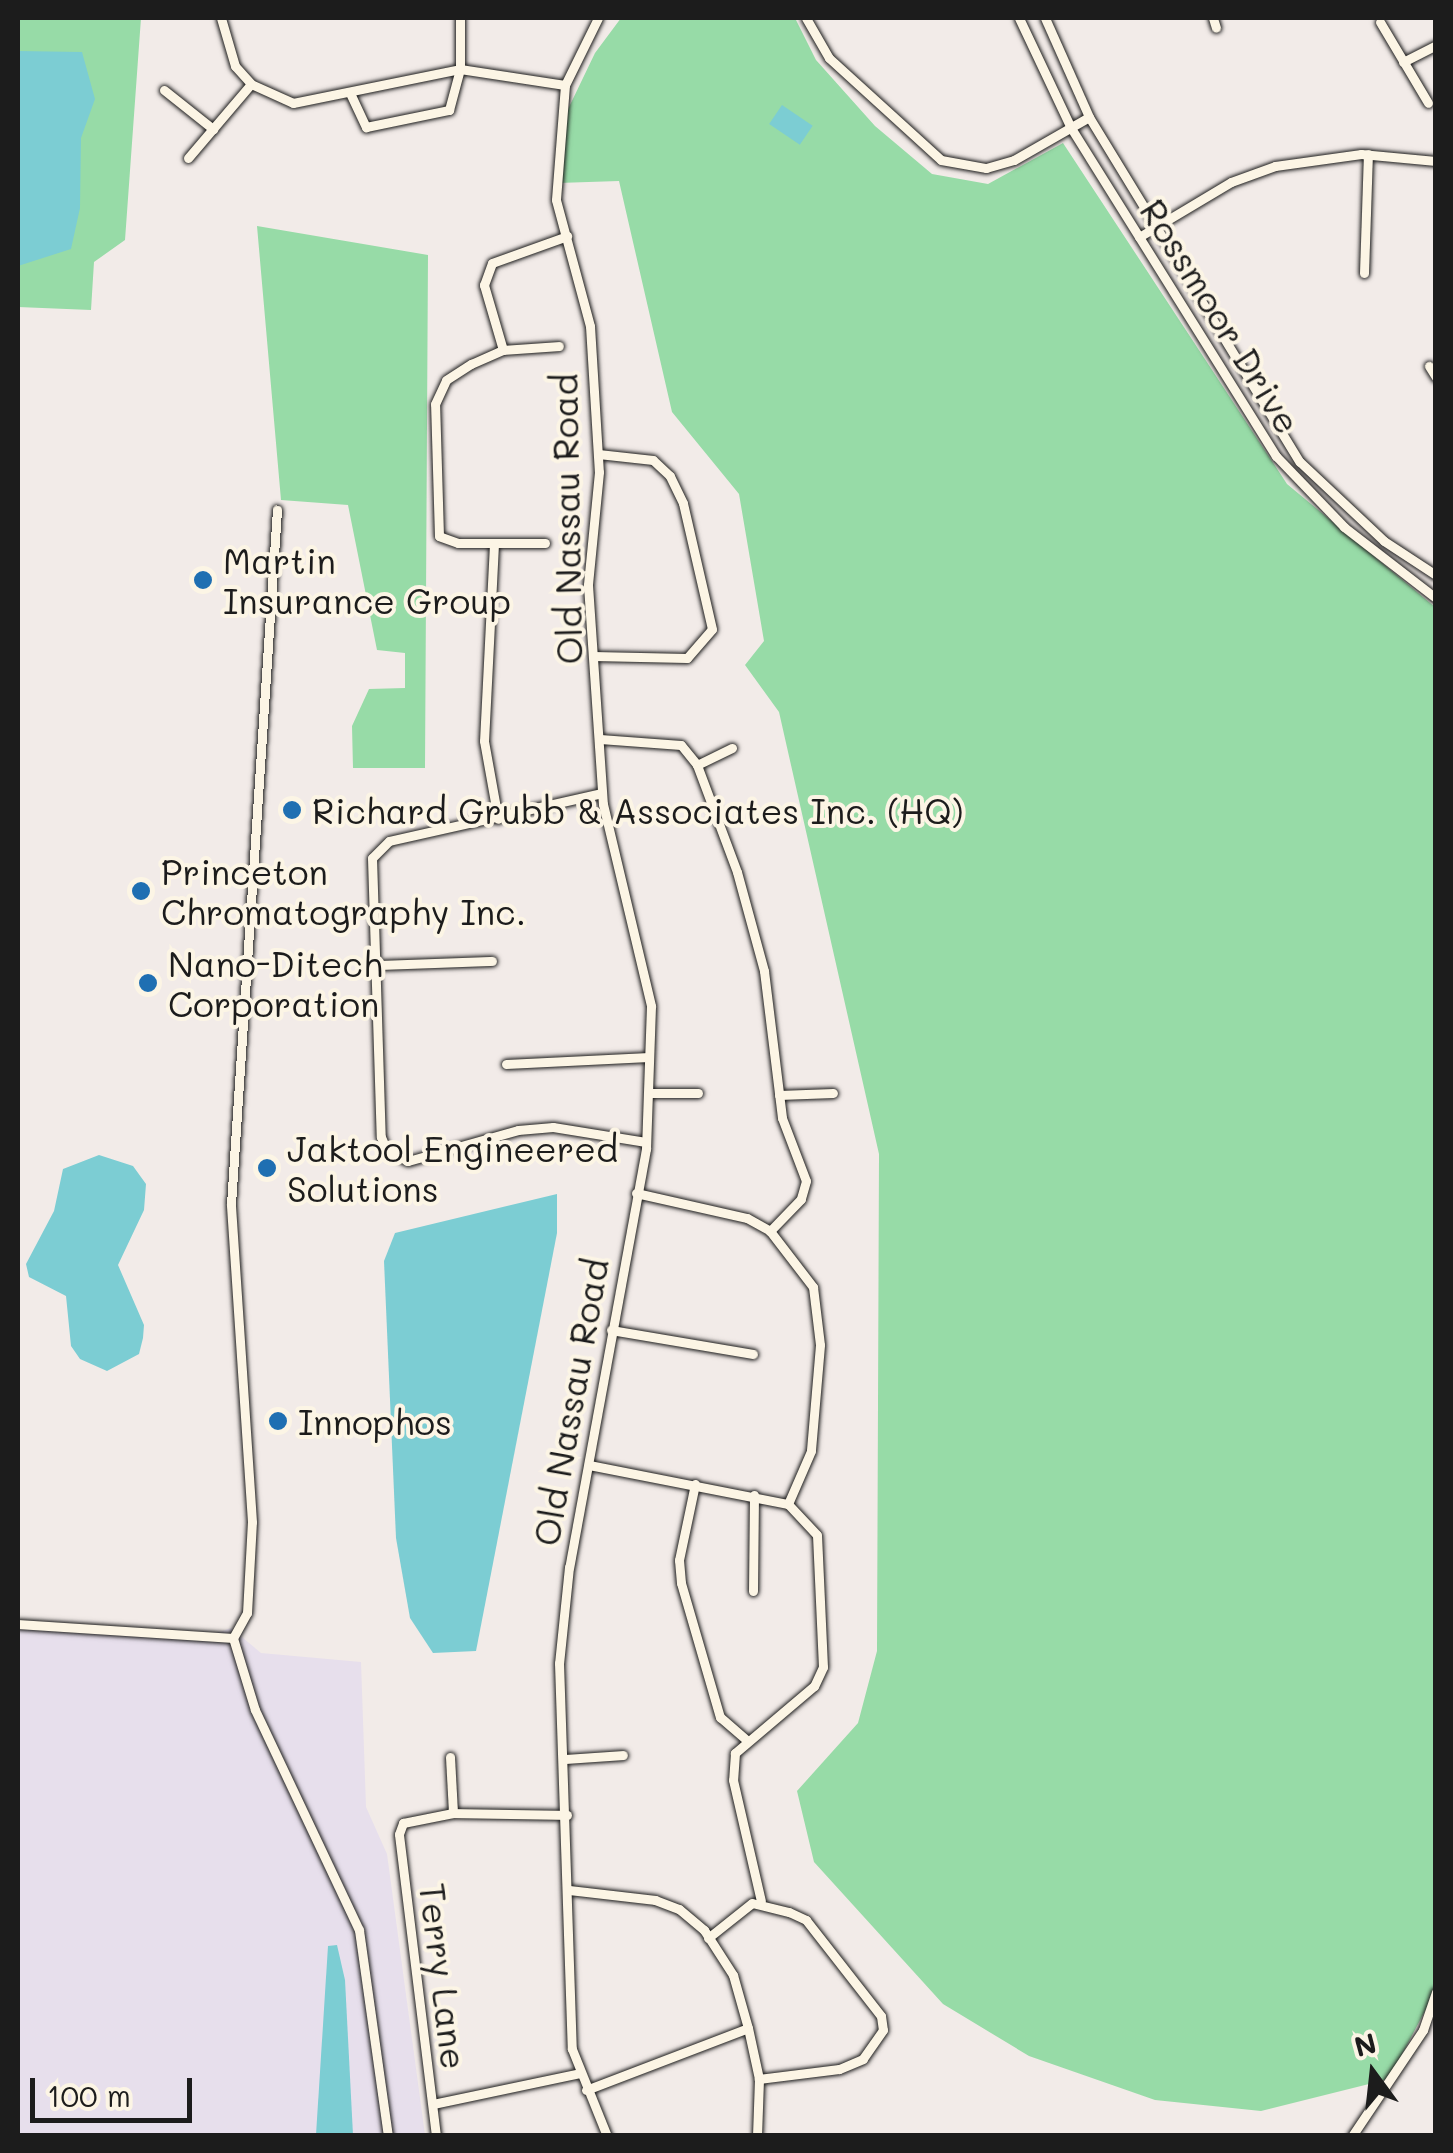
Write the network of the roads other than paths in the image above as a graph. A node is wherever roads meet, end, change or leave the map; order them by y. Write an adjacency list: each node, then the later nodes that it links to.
1 (221, 18): 11 (street)
2 (460, 18): 10 (street)
3 (598, 18): 12 (street)
4 (806, 18): 17 (street)
5 (1019, 18): 17 (street, Rossmoor Drive)
6 (1045, 18): 16 (street, Rossmoor Drive)
7 (1380, 22): 9 (street)
8 (1436, 46): 9 (street)
9 (1404, 62): 15 (street)
10 (460, 70): 12 (street); 14 (street); 14 (street)
11 (251, 84): 14 (street); 18 (street)
12 (564, 85): 23 (street, Old Nassau Road)
13 (164, 90): 18 (street)
14 (350, 93)
15 (1428, 103)
16 (1089, 118): 17 (street); 22 (street, Rossmoor Drive)
17 (1070, 128): 24 (street, Rossmoor Drive)
18 (213, 129): 20 (street)
19 (1368, 154): 21 (street); 22 (street); 25 (street)
20 (188, 158)
21 (1436, 161)
22 (1156, 227): 24 (street); 34 (street, Rossmoor Drive)
23 (567, 236): 27 (street); 30 (street, Old Nassau Road)
24 (1139, 237): 35 (street, Rossmoor Drive)
25 (1364, 273)
26 (558, 346): 27 (street)
27 (503, 350): 33 (street)
28 (1429, 366): 29 (street)
29 (1436, 377)
30 (598, 454): 36 (street, Old Nassau Road); 36 (street)
31 (278, 510): 61 (street)
32 (544, 543): 33 (street)
33 (494, 544): 41 (street)
34 (1436, 575)
35 (1436, 598)
36 (592, 656): 37 (street, Old Nassau Road)
37 (600, 739): 39 (street); 40 (street, Old Nassau Road)
38 (732, 748): 39 (street)
39 (697, 765): 49 (street)
40 (602, 793): 41 (street); 44 (street, Old Nassau Road)
41 (498, 820): 43 (street)
42 (492, 961): 43 (street)
43 (377, 965): 50 (street)
44 (649, 1057): 45 (street); 46 (street, Old Nassau Road)
45 (506, 1064)
46 (650, 1093): 47 (street); 50 (street, Old Nassau Road)
47 (698, 1093)
48 (833, 1093): 49 (street)
49 (779, 1095): 52 (street)
50 (646, 1142): 51 (street, Old Nassau Road)
51 (636, 1192): 52 (street); 53 (street, Old Nassau Road)
52 (770, 1231): 58 (street)
53 (611, 1330): 54 (street); 55 (street, Old Nassau Road)
54 (753, 1354)
55 (589, 1466): 56 (street); 65 (street, Old Nassau Road)
56 (695, 1484): 57 (street); 62 (street)
57 (754, 1496): 58 (street); 59 (street)
58 (788, 1504): 62 (street)
59 (753, 1590)
60 (18, 1624): 61 (street)
61 (233, 1638): 79 (street)
62 (746, 1740): 69 (street)
63 (623, 1756): 65 (street)
64 (450, 1757): 66 (street)
65 (566, 1759): 67 (street, Old Nassau Road)
66 (453, 1813): 67 (street); 78 (street, Terry Lane)
67 (567, 1815): 68 (street, Old Nassau Road)
68 (570, 1890): 70 (street); 75 (street, Old Nassau Road)
69 (761, 1901): 70 (street); 76 (street)
70 (708, 1938): 72 (street)
71 (1436, 1992): 73 (street)
72 (748, 2028): 76 (street); 77 (street)
73 (1423, 2030): 74 (street); 83 (street)
74 (1436, 2036)
75 (580, 2073): 77 (street, Old Nassau Road); 78 (street)
76 (759, 2079): 82 (street)
77 (586, 2090): 81 (street, Old Nassau Road)
78 (433, 2104): 80 (street, Terry Lane)
79 (388, 2136)
80 (436, 2136)
81 (607, 2136)
82 (756, 2136)
83 (1352, 2136)

